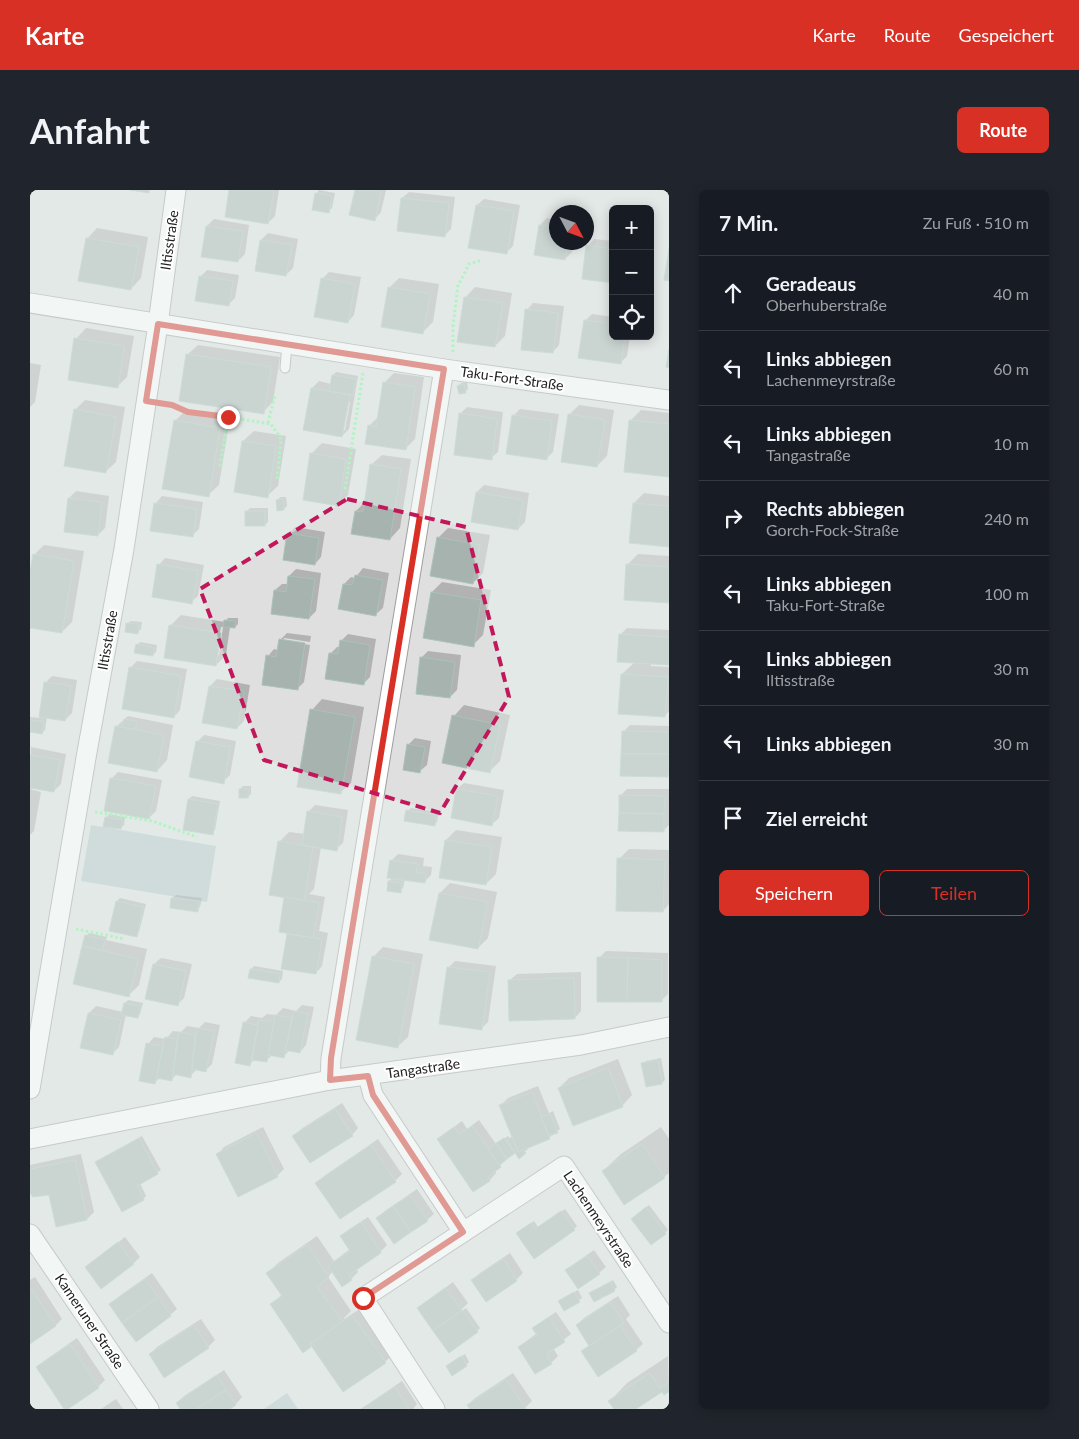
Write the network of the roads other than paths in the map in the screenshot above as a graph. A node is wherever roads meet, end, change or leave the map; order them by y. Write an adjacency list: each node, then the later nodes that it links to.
1 (176, 190): 3 (street, Iltisstraße)
2 (30, 303): 3 (street, Taku-Fort-Straße)
3 (158, 324): 4 (street, Taku-Fort-Straße); 11 (street, Iltisstraße)
4 (287, 344): 5 (lane); 6 (street, Taku-Fort-Straße)
5 (285, 368)
6 (448, 369): 7 (street, Taku-Fort-Straße); 10 (street)
7 (669, 400)
8 (669, 1027): 9 (street, Tangastraße)
9 (368, 1076): 10 (street, Tangastraße); 13 (street)
10 (330, 1080): 12 (street, Tangastraße)
11 (30, 1089)
12 (30, 1139)
13 (463, 1232): 15 (street, Lachenmeyrstraße); 17 (street)
14 (30, 1234): 16 (street, Kameruner Straße)
15 (669, 1323)
16 (149, 1409)
17 (435, 1409)

